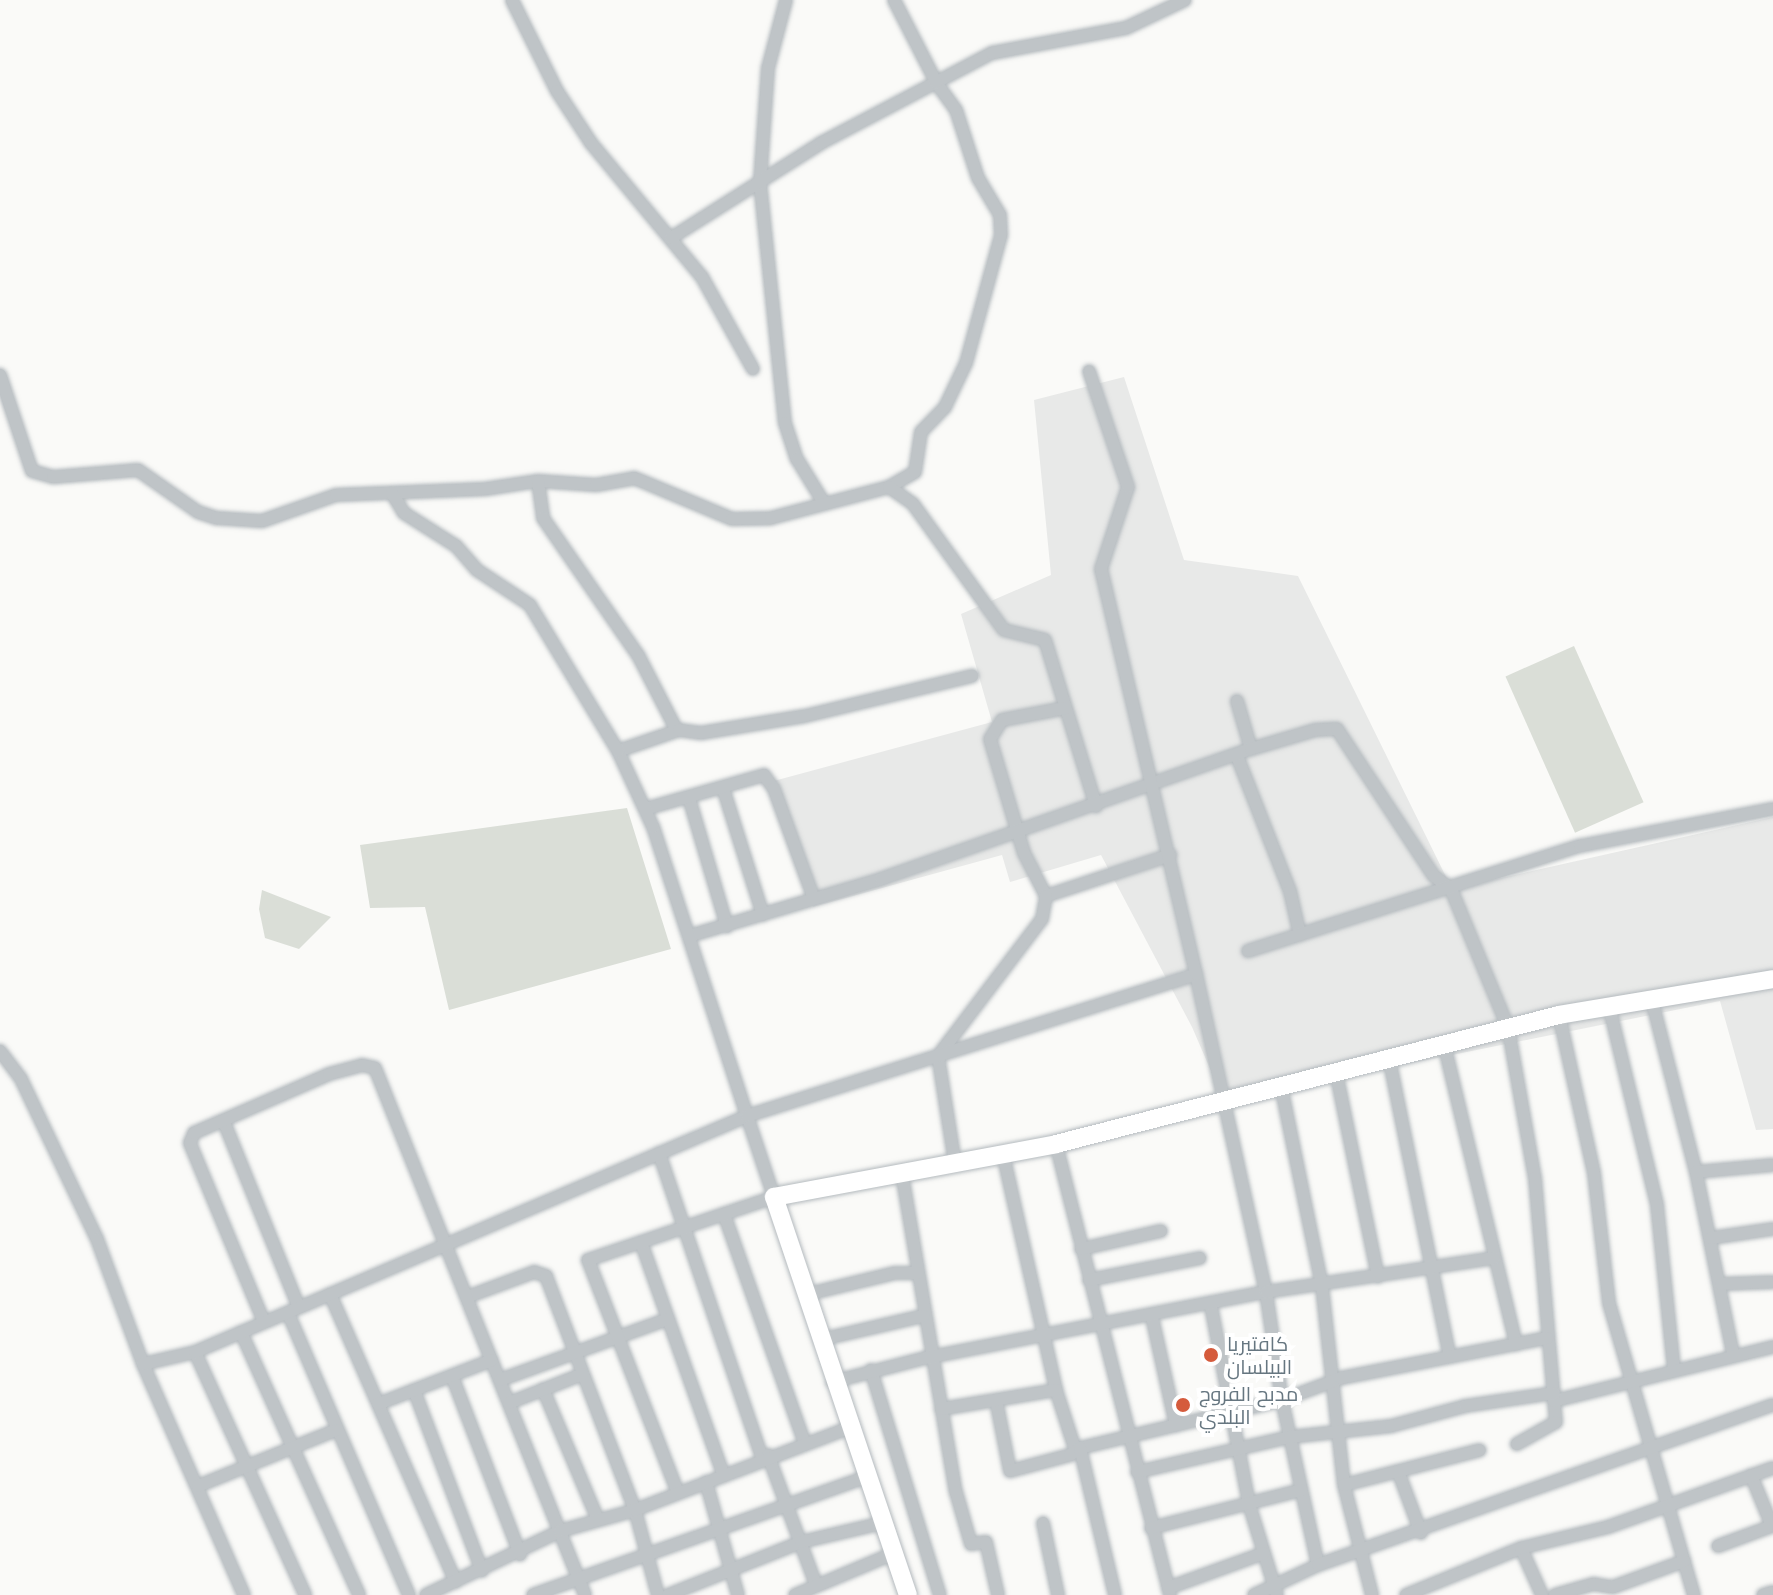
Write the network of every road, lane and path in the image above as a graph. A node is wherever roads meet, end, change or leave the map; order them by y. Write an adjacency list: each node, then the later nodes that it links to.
1 (512, 0): 7 (street)
2 (786, 0): 6 (street)
3 (894, 0): 5 (street)
4 (1179, 1): 5 (street)
5 (936, 82): 6 (street); 12 (street)
6 (760, 182): 7 (street); 14 (street)
7 (671, 238): 8 (street)
8 (753, 369)
9 (1089, 371): 22 (street)
10 (0, 375): 13 (street)
11 (538, 481): 13 (street); 14 (street); 18 (street)
12 (889, 487): 14 (street); 17 (street)
13 (392, 493): 20 (street)
14 (824, 503)
15 (972, 676): 18 (street)
16 (1237, 701): 19 (street)
17 (1065, 708): 25 (street); 28 (street)
18 (677, 731): 20 (street)
19 (1251, 749): 21 (street); 30 (street)
20 (618, 751): 26 (street)
21 (1237, 756): 22 (street); 35 (street)
22 (1154, 782): 25 (street); 29 (street)
23 (723, 788): 24 (street); 32 (street); 33 (street)
24 (689, 798): 26 (street); 34 (street)
25 (1096, 806): 28 (street)
26 (645, 809): 36 (street)
27 (1773, 809): 30 (street)
28 (1017, 828): 31 (street); 32 (street)
29 (1170, 855): 31 (street); 38 (street)
30 (1451, 889): 35 (street); 43 (street)
31 (1046, 896): 46 (street)
32 (814, 899): 33 (street)
33 (763, 915): 34 (street)
34 (727, 926): 36 (street)
35 (1300, 935): 37 (street)
36 (689, 936): 51 (street)
37 (1248, 951)
38 (1196, 974): 46 (street); 50 (street)
39 (1773, 979): 40 (street)
40 (1651, 997): 41 (street); 58 (street)
41 (1609, 1006): 42 (street); 103 (street)
42 (1559, 1015): 43 (street); 107 (street)
43 (1508, 1027): 44 (street); 92 (street)
44 (1444, 1044): 47 (street); 70 (street)
45 (0, 1051): 102 (street)
46 (938, 1056): 51 (street); 56 (street)
47 (1389, 1058): 48 (street); 71 (street)
48 (1336, 1072): 49 (street); 73 (street)
49 (1281, 1086): 50 (street); 77 (street)
50 (1224, 1101): 53 (street); 78 (street)
51 (747, 1116): 54 (street); 60 (street)
52 (224, 1122): 67 (street); 83 (street); 87 (street)
53 (1056, 1144): 55 (street); 68 (street)
54 (659, 1153): 62 (street); 67 (street)
55 (1003, 1154): 56 (street); 91 (street)
56 (955, 1163): 59 (street)
57 (1773, 1165): 58 (street)
58 (1696, 1172): 65 (street)
59 (902, 1174): 60 (street); 72 (street)
60 (774, 1197): 61 (street); 80 (street)
61 (724, 1214): 62 (street); 128 (street)
62 (682, 1228): 66 (street); 135 (street)
63 (1773, 1229): 65 (street)
64 (1161, 1231): 68 (street)
65 (1711, 1238): 76 (street)
66 (641, 1242): 86 (street); 90 (street)
67 (449, 1245): 79 (street); 81 (street)
68 (1081, 1249): 74 (street)
69 (1200, 1258): 74 (street)
70 (1494, 1258): 71 (street); 94 (street)
71 (1432, 1268): 73 (street); 100 (street)
72 (918, 1273): 80 (street); 84 (street)
73 (1378, 1277): 77 (street)
74 (1089, 1280): 88 (street)
75 (1773, 1282): 76 (street)
76 (1721, 1284): 98 (street)
77 (1322, 1286): 78 (street); 110 (street)
78 (1266, 1292): 82 (street); 116 (street)
79 (330, 1294): 83 (street); 118 (street)
80 (804, 1295): 93 (street)
81 (467, 1297): 97 (street); 101 (street)
82 (1211, 1306): 85 (street); 121 (street)
83 (293, 1309): 87 (street); 124 (street)
84 (923, 1316): 93 (street); 99 (street)
85 (1152, 1317): 88 (street); 122 (street)
86 (668, 1319): 90 (street); 141 (street)
87 (264, 1322): 89 (street)
88 (1100, 1328): 91 (street); 126 (street)
89 (241, 1332): 96 (street); 130 (street)
90 (617, 1337): 97 (street); 147 (street)
91 (1045, 1338): 99 (street); 113 (street)
92 (1547, 1338): 94 (street); 114 (street)
93 (819, 1340): 109 (street)
94 (1516, 1344): 100 (street)
95 (1773, 1347): 98 (street)
96 (195, 1352): 102 (street); 136 (street)
97 (575, 1353): 105 (street); 108 (street)
98 (1733, 1354): 103 (street)
99 (932, 1357): 104 (street); 120 (street)
100 (1450, 1357): 110 (street)
101 (492, 1360): 106 (street); 108 (street)
102 (143, 1364): 145 (street)
103 (1674, 1369): 107 (street)
104 (871, 1370): 109 (street); 189 (street)
105 (583, 1374): 111 (street); 151 (street)
106 (452, 1376): 112 (street); 164 (street)
107 (1632, 1379): 114 (street); 132 (street)
108 (500, 1380): 117 (street)
109 (832, 1382): 123 (street)
110 (1333, 1385): 116 (street); 125 (street)
111 (543, 1389): 117 (street); 152 (street)
112 (414, 1390): 118 (street); 169 (street)
113 (1056, 1390): 115 (street); 133 (street)
114 (1554, 1397): 125 (street); 129 (street)
115 (996, 1400): 120 (street); 133 (street)
116 (1282, 1400): 121 (street); 127 (street)
117 (509, 1403): 156 (street)
118 (378, 1404): 172 (street)
119 (1773, 1405): 132 (street)
120 (941, 1409): 190 (street)
121 (1230, 1412): 122 (street); 131 (street)
122 (1176, 1425): 126 (street)
123 (849, 1428): 128 (street); 142 (street)
124 (336, 1430): 130 (street); 180 (street)
125 (1340, 1434): 127 (street); 144 (street)
126 (1128, 1436): 133 (street); 139 (street)
127 (1290, 1437): 131 (street); 146 (street)
128 (804, 1441): 135 (street)
129 (1517, 1444)
130 (291, 1447): 136 (street); 179 (street)
131 (1238, 1448): 139 (street); 149 (street)
132 (1652, 1448): 150 (street); 158 (street)
133 (1077, 1449): 192 (street)
134 (1480, 1450): 138 (street)
135 (765, 1456): 141 (street); 148 (street)
136 (248, 1464): 145 (street); 178 (street)
137 (1773, 1468): 140 (street)
138 (1398, 1471): 144 (street); 158 (street)
139 (1137, 1472): 155 (street)
140 (1751, 1475): 150 (street); 160 (street)
141 (724, 1476): 143 (street)
142 (866, 1477): 148 (street); 153 (street)
143 (706, 1482): 147 (street); 157 (street)
144 (1344, 1485): 162 (street)
145 (198, 1486): 177 (street)
146 (1301, 1490): 149 (street); 168 (street)
147 (678, 1493): 151 (street)
148 (786, 1504): 157 (street); 159 (street)
149 (1249, 1504): 155 (street); 163 (street)
150 (1669, 1505): 161 (street); 167 (street)
151 (635, 1510): 152 (street); 166 (street)
152 (598, 1520): 156 (street)
153 (882, 1523): 159 (street); 165 (street)
154 (1043, 1523): 191 (street)
155 (1151, 1528): 175 (street)
156 (560, 1531): 164 (street); 171 (street)
157 (717, 1532): 166 (street); 170 (street)
158 (1421, 1533): 162 (street)
159 (801, 1542): 170 (street); 173 (street)
160 (1718, 1546)
161 (1521, 1548): 195 (street); 196 (street)
162 (1361, 1552): 168 (street); 194 (street)
163 (1264, 1553): 174 (street); 175 (street)
164 (520, 1554): 169 (street)
165 (892, 1554): 173 (street); 188 (street)
166 (647, 1555): 171 (street); 184 (street)
167 (1684, 1561): 197 (street); 198 (street)
168 (1318, 1565): 174 (street)
169 (482, 1571): 172 (street)
170 (732, 1574): 185 (street); 186 (street)
171 (577, 1576): 182 (street); 183 (street)
172 (456, 1582): 181 (street)
173 (816, 1585): 187 (street)
174 (1276, 1590): 193 (street)
175 (1169, 1591)
176 (1773, 1592): 199 (street)
177 (244, 1595)
178 (305, 1595)
179 (359, 1595)
180 (409, 1595)
181 (426, 1595)
182 (533, 1595)
183 (585, 1595)
184 (658, 1595)
185 (668, 1595)
186 (738, 1595)
187 (795, 1595)
188 (908, 1595)
189 (940, 1595)
190 (998, 1595)
191 (1058, 1595)
192 (1115, 1595)
193 (1254, 1595)
194 (1372, 1595)
195 (1406, 1595)
196 (1542, 1595)
197 (1555, 1595)
198 (1694, 1595)
199 (1763, 1595)

